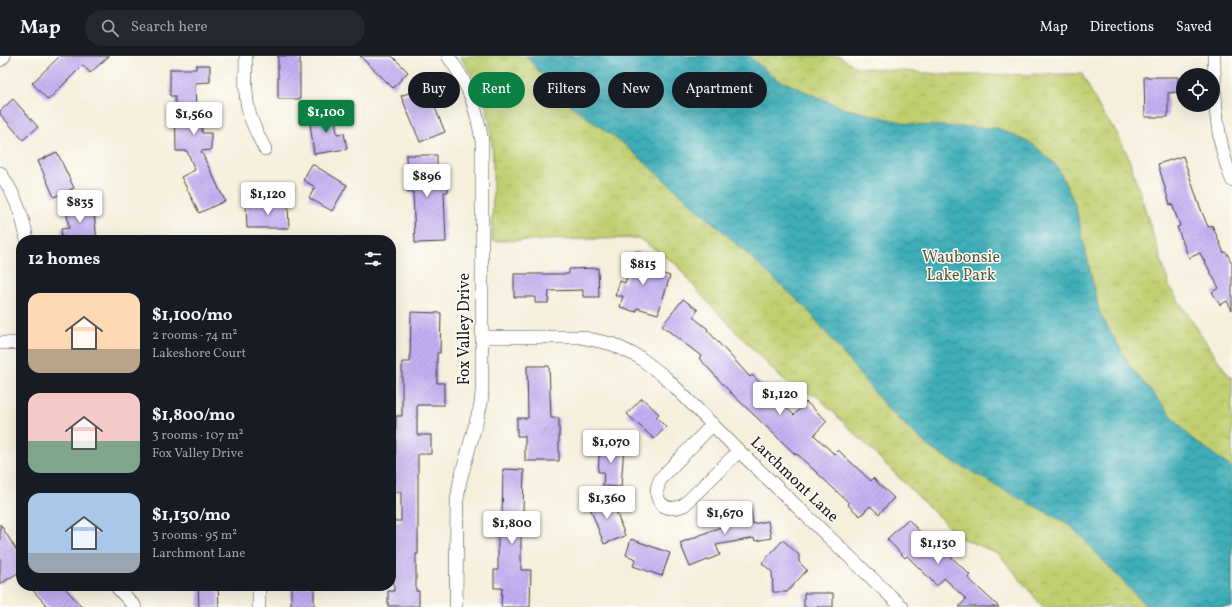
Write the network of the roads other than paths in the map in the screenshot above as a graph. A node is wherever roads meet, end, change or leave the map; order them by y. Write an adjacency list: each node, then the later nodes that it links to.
1 (4, 56): 5 (street)
2 (246, 56): 6 (street)
3 (448, 56): 10 (street, Fox Valley Drive)
4 (1214, 56): 8 (street)
5 (0, 60)
6 (265, 149)
7 (0, 173): 9 (street)
8 (1232, 180)
9 (26, 235)
10 (482, 336): 13 (street, Larchmont Lane); 19 (street, Fox Valley Drive)
11 (16, 342): 12 (street)
12 (0, 343)
13 (712, 424): 14 (street, Larchmont Lane); 14 (street)
14 (739, 450): 20 (street, Larchmont Lane)
15 (121, 591): 17 (street)
16 (259, 591): 18 (street)
17 (135, 607)
18 (259, 607)
19 (456, 607)
20 (902, 607)

